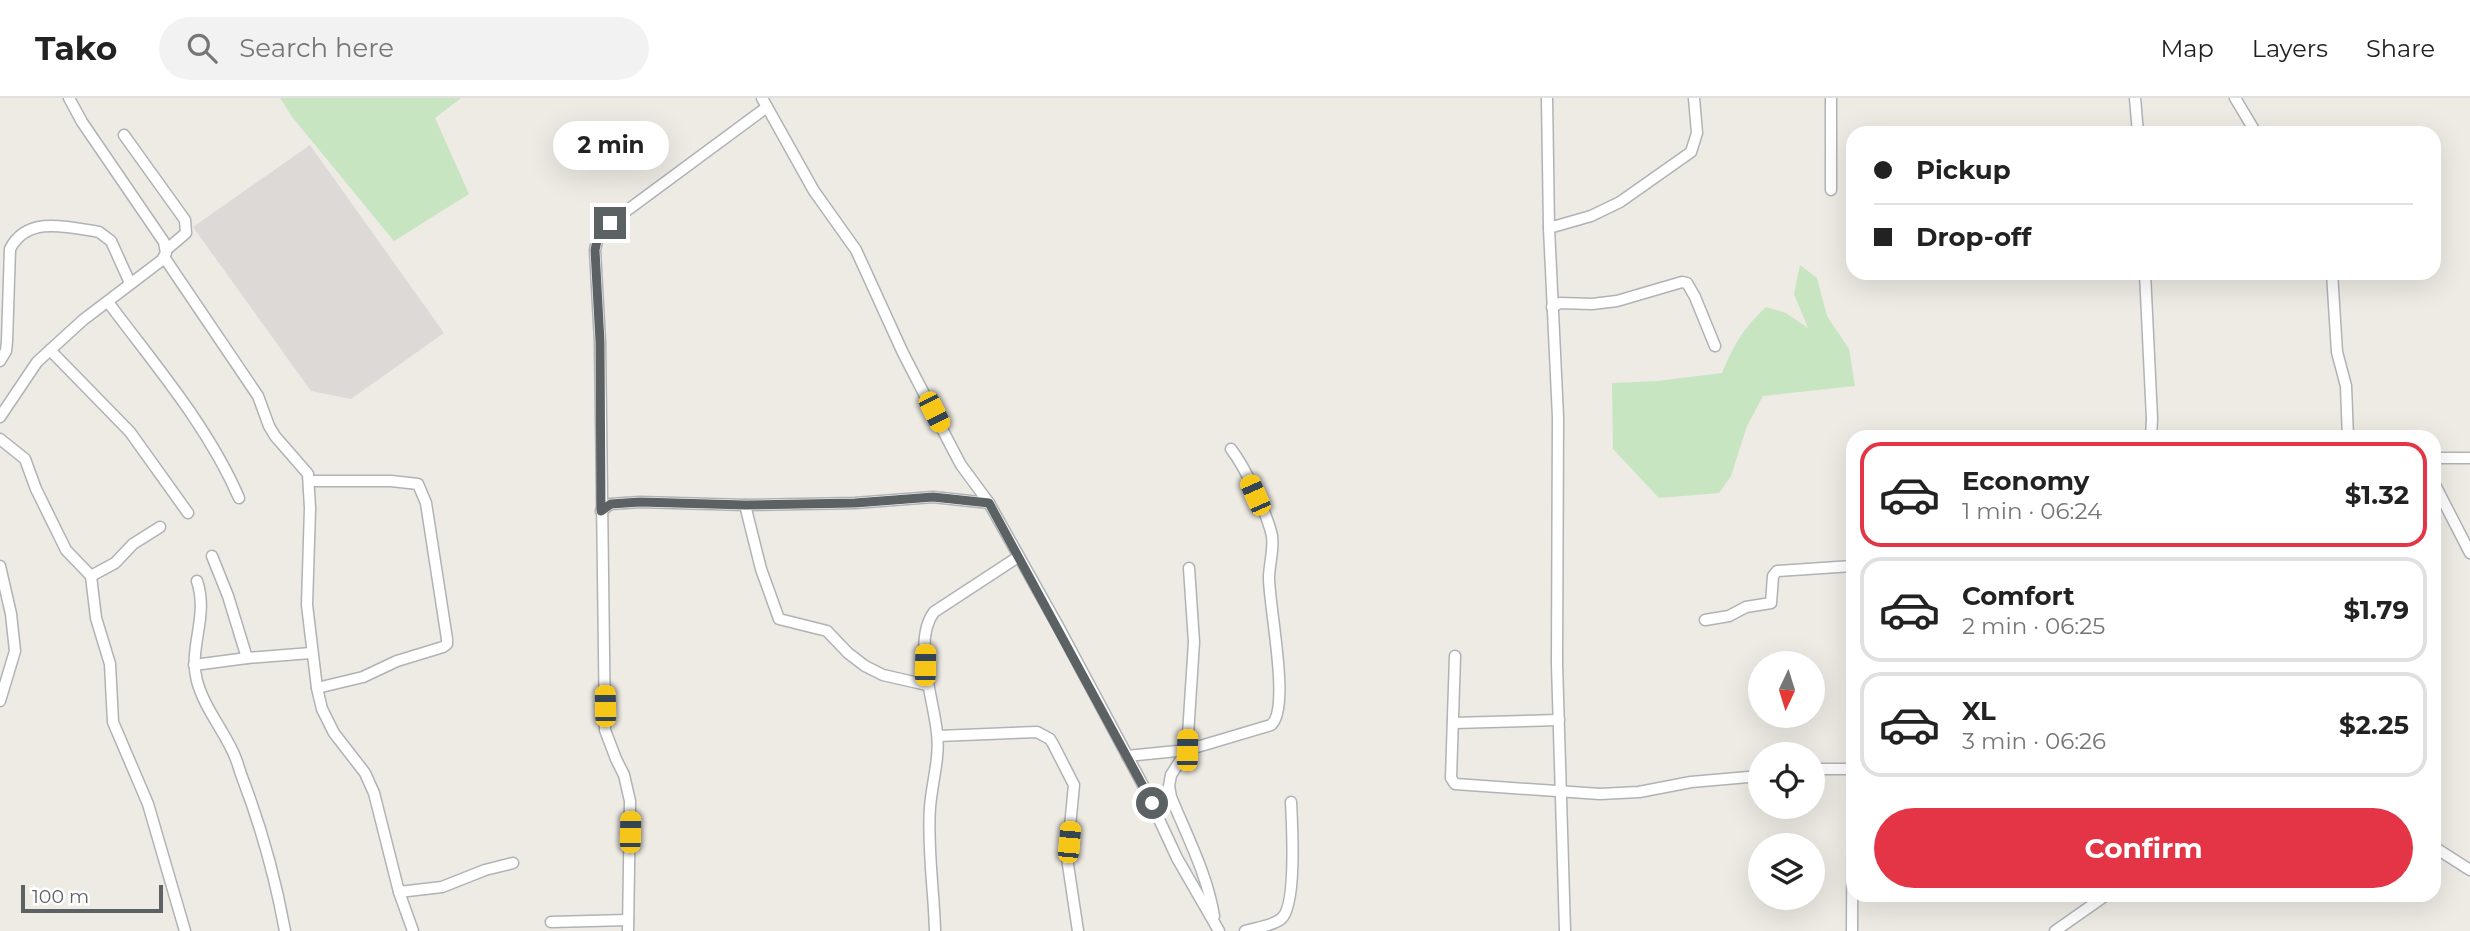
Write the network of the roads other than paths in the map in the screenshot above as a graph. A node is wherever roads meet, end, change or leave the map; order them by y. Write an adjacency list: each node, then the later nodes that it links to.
1 (69, 98): 13 (street)
2 (1547, 98): 12 (street)
3 (1694, 98): 12 (street)
4 (1831, 98): 11 (street)
5 (2135, 98): 8 (street)
6 (2235, 98): 9 (street)
7 (765, 102): 32 (street); 34 (street)
8 (2137, 126)
9 (2252, 126)
10 (124, 135): 13 (street)
11 (1831, 190)
12 (1549, 228): 18 (street)
13 (165, 253): 16 (street); 29 (street)
14 (2146, 280): 23 (street)
15 (2332, 280): 24 (street)
16 (130, 283): 17 (street); 21 (street)
17 (108, 302): 20 (street); 31 (street)
18 (1552, 307): 19 (street); 54 (street)
19 (1715, 346)
20 (50, 350): 22 (street); 35 (street)
21 (0, 361)
22 (0, 417)
23 (2151, 430)
24 (2348, 430)
25 (0, 439): 43 (street)
26 (1231, 449): 57 (street)
27 (2441, 458): 28 (street)
28 (2470, 458)
29 (310, 481): 47 (street); 52 (street)
30 (2441, 497): 37 (street)
31 (239, 498)
32 (989, 503): 33 (street); 39 (street)
33 (745, 505): 34 (street); 51 (street)
34 (601, 511): 71 (street)
35 (188, 513)
36 (160, 527): 43 (street)
37 (2470, 553)
38 (212, 556): 49 (street)
39 (1018, 556): 51 (street); 58 (street)
40 (0, 566): 46 (street)
41 (1846, 566): 45 (street)
42 (1189, 568): 57 (street)
43 (91, 576): 73 (street)
44 (197, 581): 50 (street)
45 (1705, 620)
46 (7, 637): 53 (street)
47 (312, 653): 49 (street); 52 (street)
48 (1455, 656): 55 (street)
49 (247, 658): 50 (street)
50 (194, 665): 74 (street)
51 (927, 685): 56 (street)
52 (317, 688): 67 (street)
53 (0, 701)
54 (1559, 720): 55 (street); 62 (street)
55 (1453, 723): 62 (street)
56 (938, 736): 76 (street); 77 (street)
57 (1187, 750): 58 (street); 72 (street)
58 (1127, 756): 72 (street)
59 (1825, 769): 60 (street)
60 (1846, 769)
61 (1748, 777): 62 (street)
62 (1562, 791): 79 (street)
63 (1291, 802): 78 (street)
64 (2441, 851): 66 (street)
65 (513, 863): 67 (street)
66 (2470, 870)
67 (399, 892): 75 (street)
68 (1852, 902): 80 (street)
69 (2096, 902): 81 (street)
70 (551, 922): 71 (street)
71 (628, 925)
72 (1217, 927)
73 (185, 931)
74 (285, 931)
75 (413, 931)
76 (934, 931)
77 (1078, 931)
78 (1245, 931)
79 (1564, 931)
80 (1852, 931)
81 (2055, 931)

